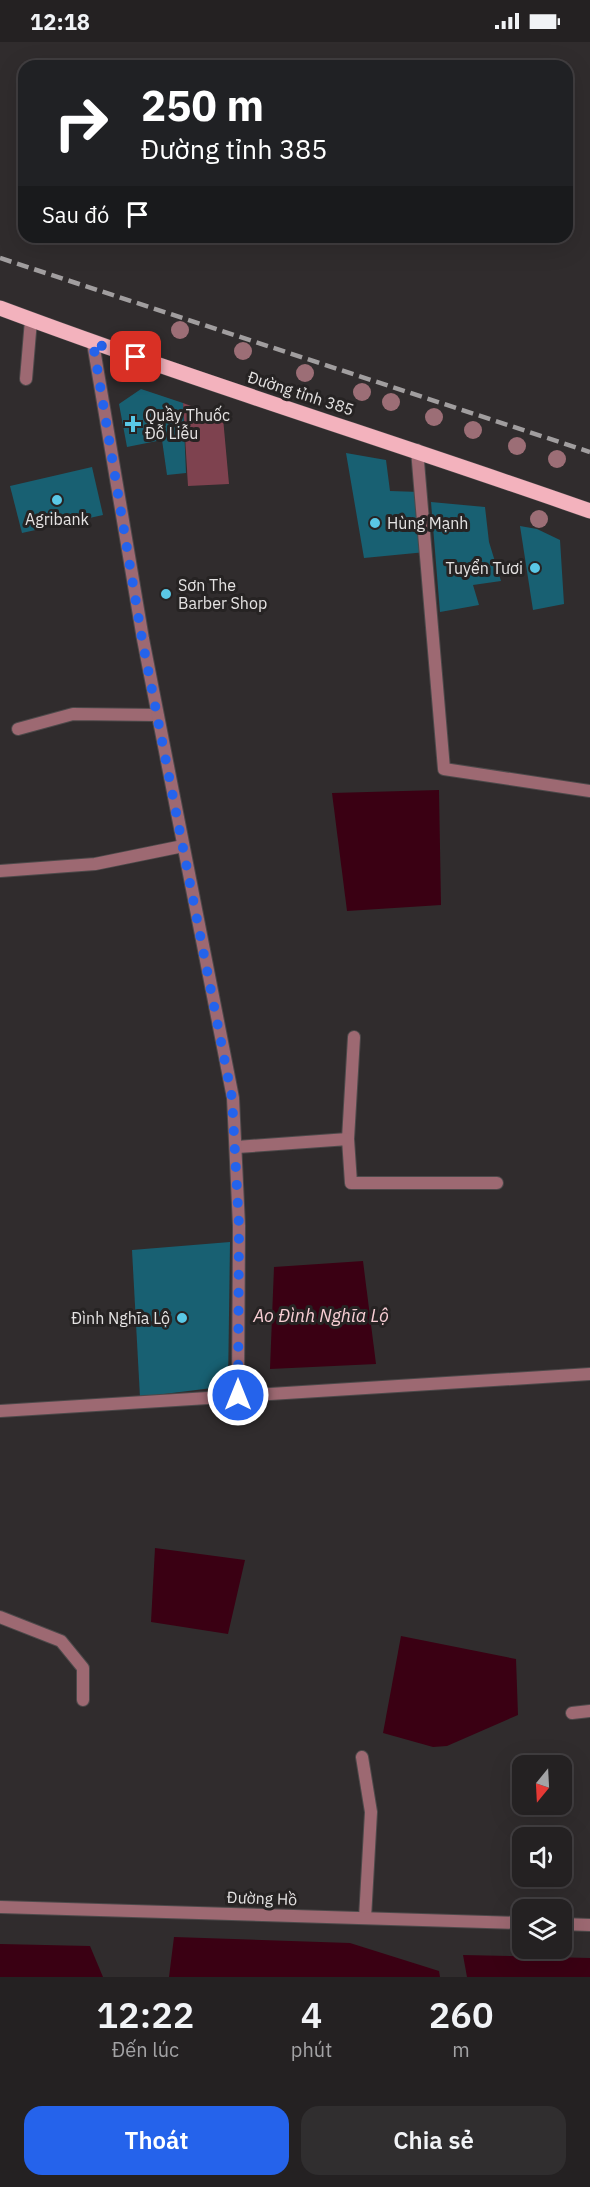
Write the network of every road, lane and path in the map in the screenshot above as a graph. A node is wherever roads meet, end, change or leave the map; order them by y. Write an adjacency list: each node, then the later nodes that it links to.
1 (0, 308): 2 (main road, Đường tỉnh 385)
2 (31, 320): 3 (main road, Đường tỉnh 385); 4 (street)
3 (93, 343): 5 (main road, Đường tỉnh 385); 7 (street)
4 (26, 379)
5 (417, 450): 6 (main road, Đường tỉnh 385); 9 (street)
6 (590, 511)
7 (157, 715): 8 (street); 10 (street)
8 (18, 729)
9 (590, 791)
10 (183, 846): 11 (street); 14 (street)
11 (0, 871)
12 (354, 1037): 13 (street)
13 (348, 1139): 14 (street); 15 (street)
14 (237, 1148): 17 (street)
15 (497, 1183)
16 (590, 1374): 17 (street)
17 (238, 1395): 18 (street)
18 (0, 1411)
19 (0, 1617): 20 (street)
20 (83, 1700)
21 (590, 1711): 22 (street)
22 (572, 1713)
23 (362, 1757): 25 (street)
24 (0, 1906): 25 (street, Đường Hồ)
25 (365, 1918): 26 (street, Đường Hồ)
26 (512, 1923)
27 (572, 1924): 28 (street)
28 (590, 1925)

